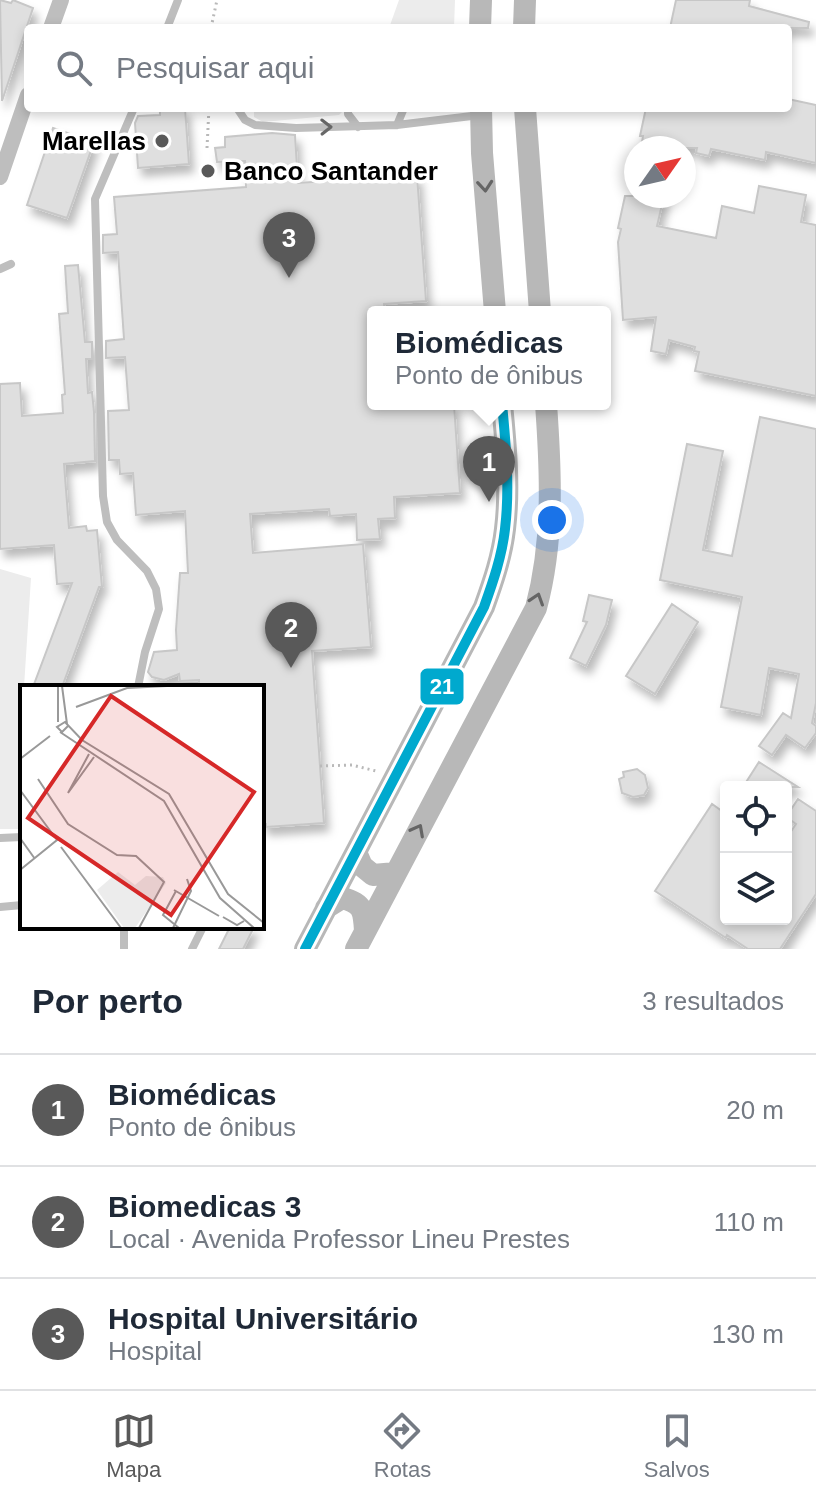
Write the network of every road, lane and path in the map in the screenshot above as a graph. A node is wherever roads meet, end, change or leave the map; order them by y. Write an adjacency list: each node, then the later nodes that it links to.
1 (61, 0): 6 (street)
2 (178, 0): 7 (lane)
3 (217, 0): 8 (path)
4 (481, 0): 9 (street)
5 (525, 0): 10 (street)
6 (52, 24)
7 (169, 24)
8 (212, 24)
9 (480, 24)
10 (524, 24)
11 (24, 107): 23 (street)
12 (132, 112): 30 (lane)
13 (209, 112): 22 (path)
14 (240, 112): 21 (lane, one-way to 21)
15 (348, 112): 21 (lane)
16 (402, 112): 20 (lane)
17 (475, 112): 20 (lane)
18 (481, 112): 26 (street, one-way to 26)
19 (525, 112): 27 (street)
20 (397, 125): 21 (lane)
21 (358, 127)
22 (207, 148)
23 (0, 177)
24 (11, 264): 25 (lane)
25 (0, 269)
26 (495, 306)
27 (540, 306)
28 (502, 410): 32 (street)
29 (546, 410): 36 (street, one-way to 29)
30 (138, 685)
31 (320, 766): 32 (path)
32 (396, 776): 35 (street)
33 (20, 837): 34 (lane)
34 (0, 838)
35 (356, 852): 36 (street); 39 (street)
36 (396, 873): 41 (street)
37 (20, 905): 38 (lane)
38 (0, 907)
39 (326, 908): 41 (street); 43 (street)
40 (202, 929): 42 (lane)
41 (360, 940)
42 (192, 949)
43 (305, 949)

